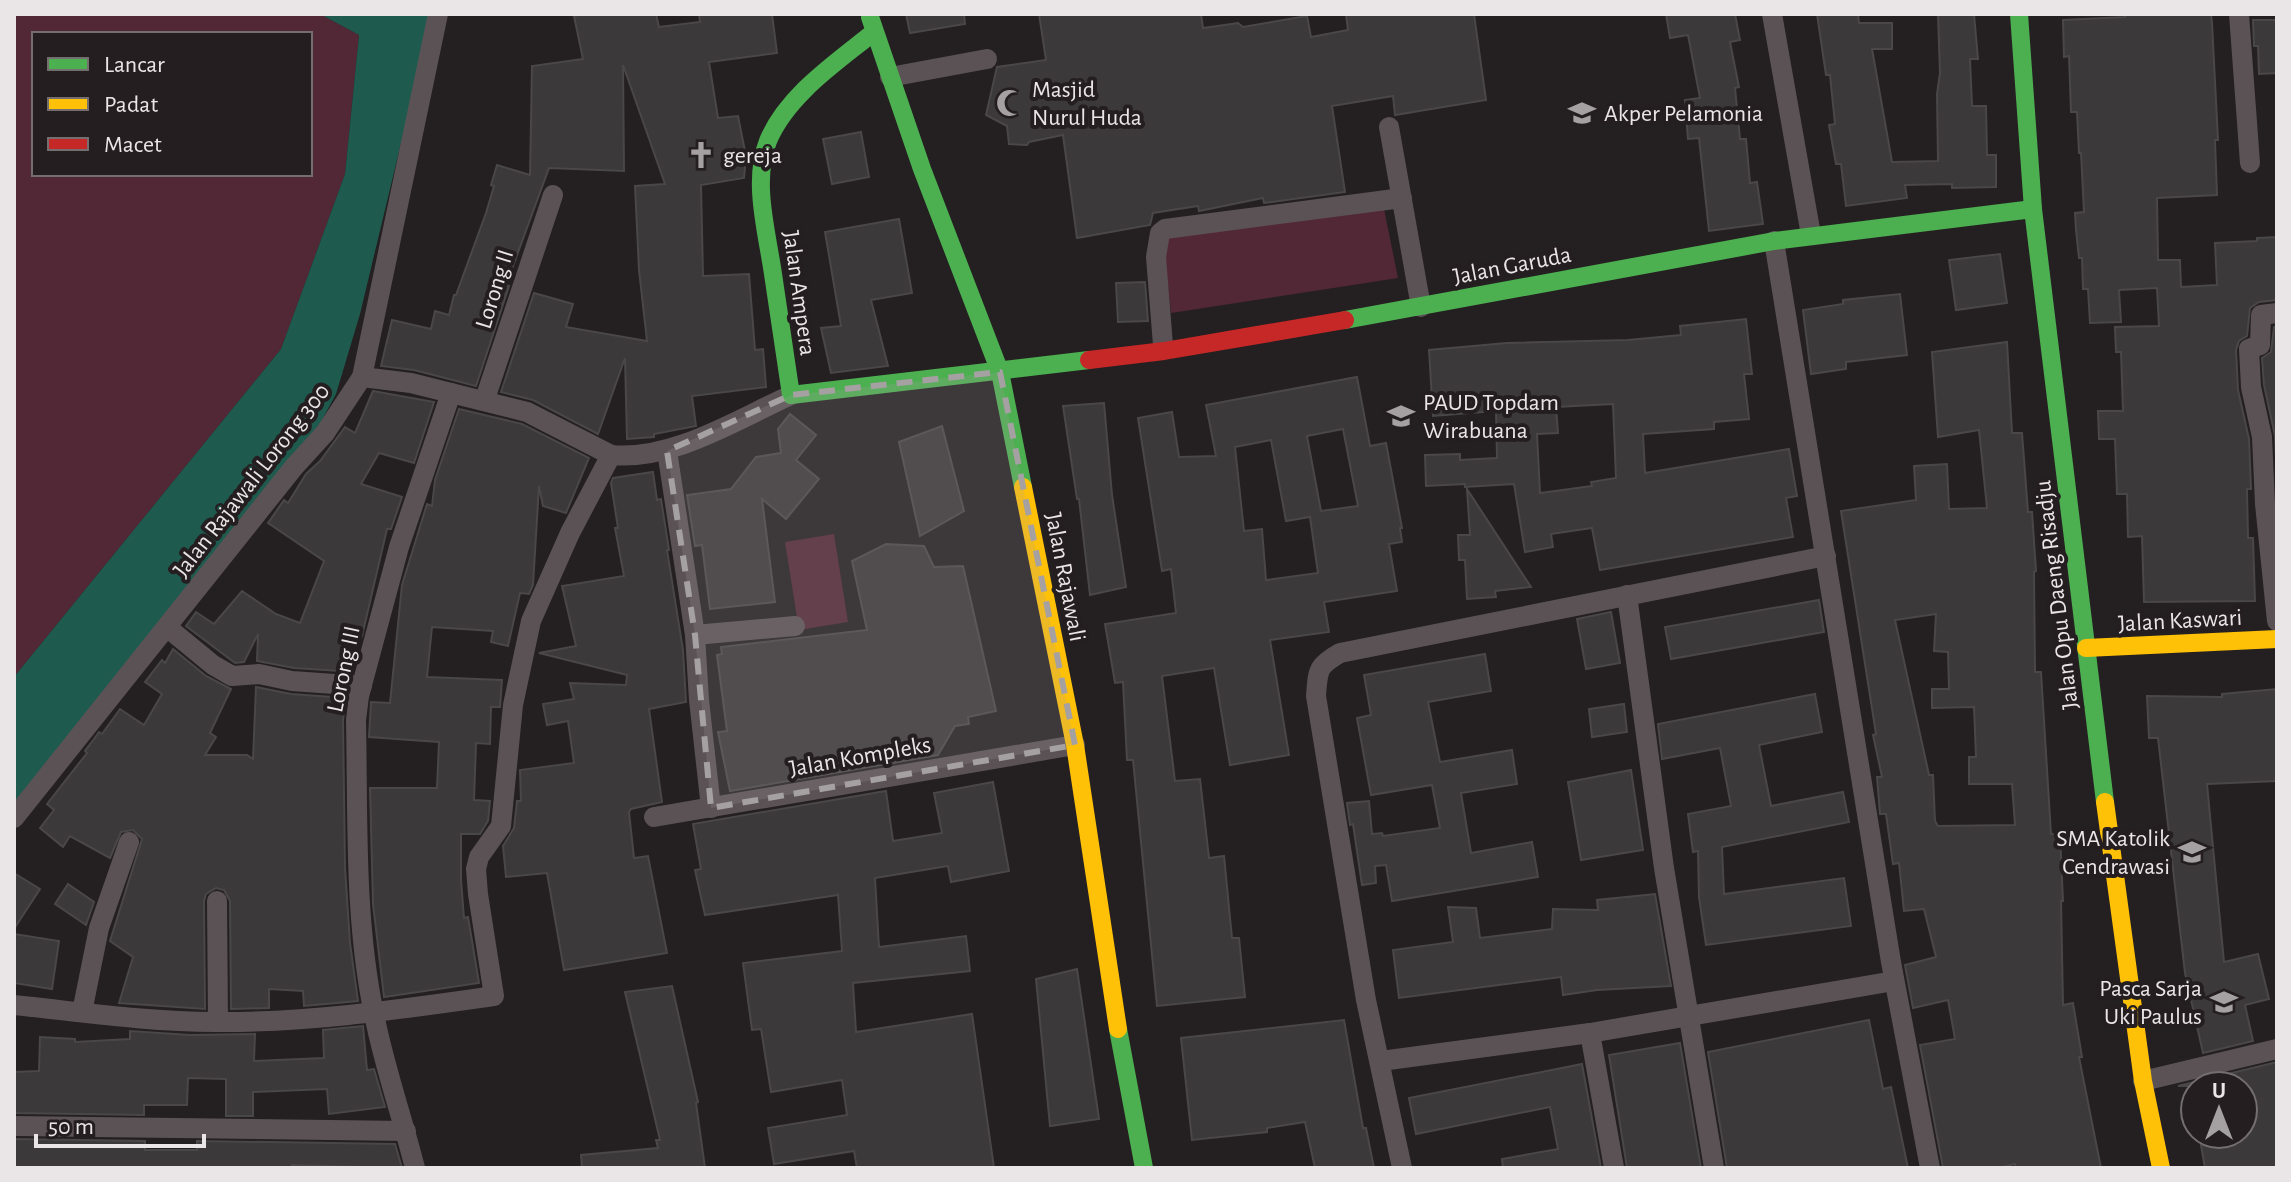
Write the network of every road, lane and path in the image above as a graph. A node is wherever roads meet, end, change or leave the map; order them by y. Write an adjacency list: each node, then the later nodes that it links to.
1 (438, 14): 19 (street)
2 (1772, 14): 13 (street)
3 (2019, 14): 12 (main road, Jalan Opu Daeng Risadju)
4 (2239, 14): 9 (street)
5 (872, 23): 7 (main road, Jalan Rajawali); 21 (main road, Jalan Ampera)
6 (987, 59): 7 (street)
7 (890, 77): 18 (main road, Jalan Rajawali)
8 (1389, 127): 11 (street)
9 (2250, 163)
10 (553, 195): 22 (street, Lorong II)
11 (1402, 198): 15 (street); 17 (street)
12 (2033, 209): 13 (main road, Jalan Garuda); 32 (main road, Jalan Opu Daeng Risadju)
13 (1811, 235): 14 (main road, Jalan Garuda)
14 (1774, 241): 15 (main road, Jalan Garuda); 25 (street)
15 (1421, 307): 17 (main road, Jalan Garuda)
16 (2277, 313): 27 (street)
17 (1163, 348): 18 (main road, Jalan Garuda)
18 (1000, 372): 21 (main road); 34 (main road, Jalan Rajawali)
19 (362, 377): 20 (street, Jalan Rajawali Lorong 300); 29 (street, Jalan Rajawali Lorong 300)
20 (451, 393): 22 (street, Jalan Rajawali Lorong 300); 33 (street, Lorong III)
21 (791, 395): 23 (street)
22 (485, 399): 24 (street, Jalan Rajawali Lorong 300)
23 (667, 451): 24 (street); 30 (street)
24 (611, 455): 43 (street)
25 (1826, 556): 26 (street); 40 (street)
26 (1627, 595): 44 (street); 48 (street)
27 (2277, 621)
28 (795, 626): 30 (street)
29 (168, 628): 33 (street); 37 (street, Jalan Rajawali Lorong 300)
30 (695, 635): 35 (street)
31 (2277, 639): 32 (main road, Jalan Kaswari)
32 (2086, 648): 49 (main road, Jalan Opu Daeng Risadju)
33 (362, 686): 43 (street, Lorong III)
34 (1075, 745): 35 (street, Jalan Kompleks); 53 (main road, Jalan Rajawali)
35 (711, 808): 36 (street, Jalan Kompleks)
36 (654, 817)
37 (14, 818)
38 (129, 842): 42 (street)
39 (217, 901): 45 (street)
40 (1894, 981): 44 (street); 57 (street)
41 (14, 1005): 42 (street)
42 (82, 1012): 45 (street)
43 (374, 1014): 45 (street); 51 (street, Lorong III)
44 (1688, 1016): 46 (street); 56 (street)
45 (218, 1022)
46 (1590, 1033): 48 (street); 55 (street)
47 (2277, 1049): 49 (street)
48 (1381, 1061): 54 (street)
49 (2143, 1081): 58 (main road, Jalan Opu Daeng Risadju)
50 (14, 1126): 51 (street)
51 (406, 1131): 52 (street, Lorong III)
52 (415, 1168)
53 (1144, 1168)
54 (1402, 1168)
55 (1614, 1168)
56 (1714, 1168)
57 (1930, 1168)
58 (2161, 1168)

